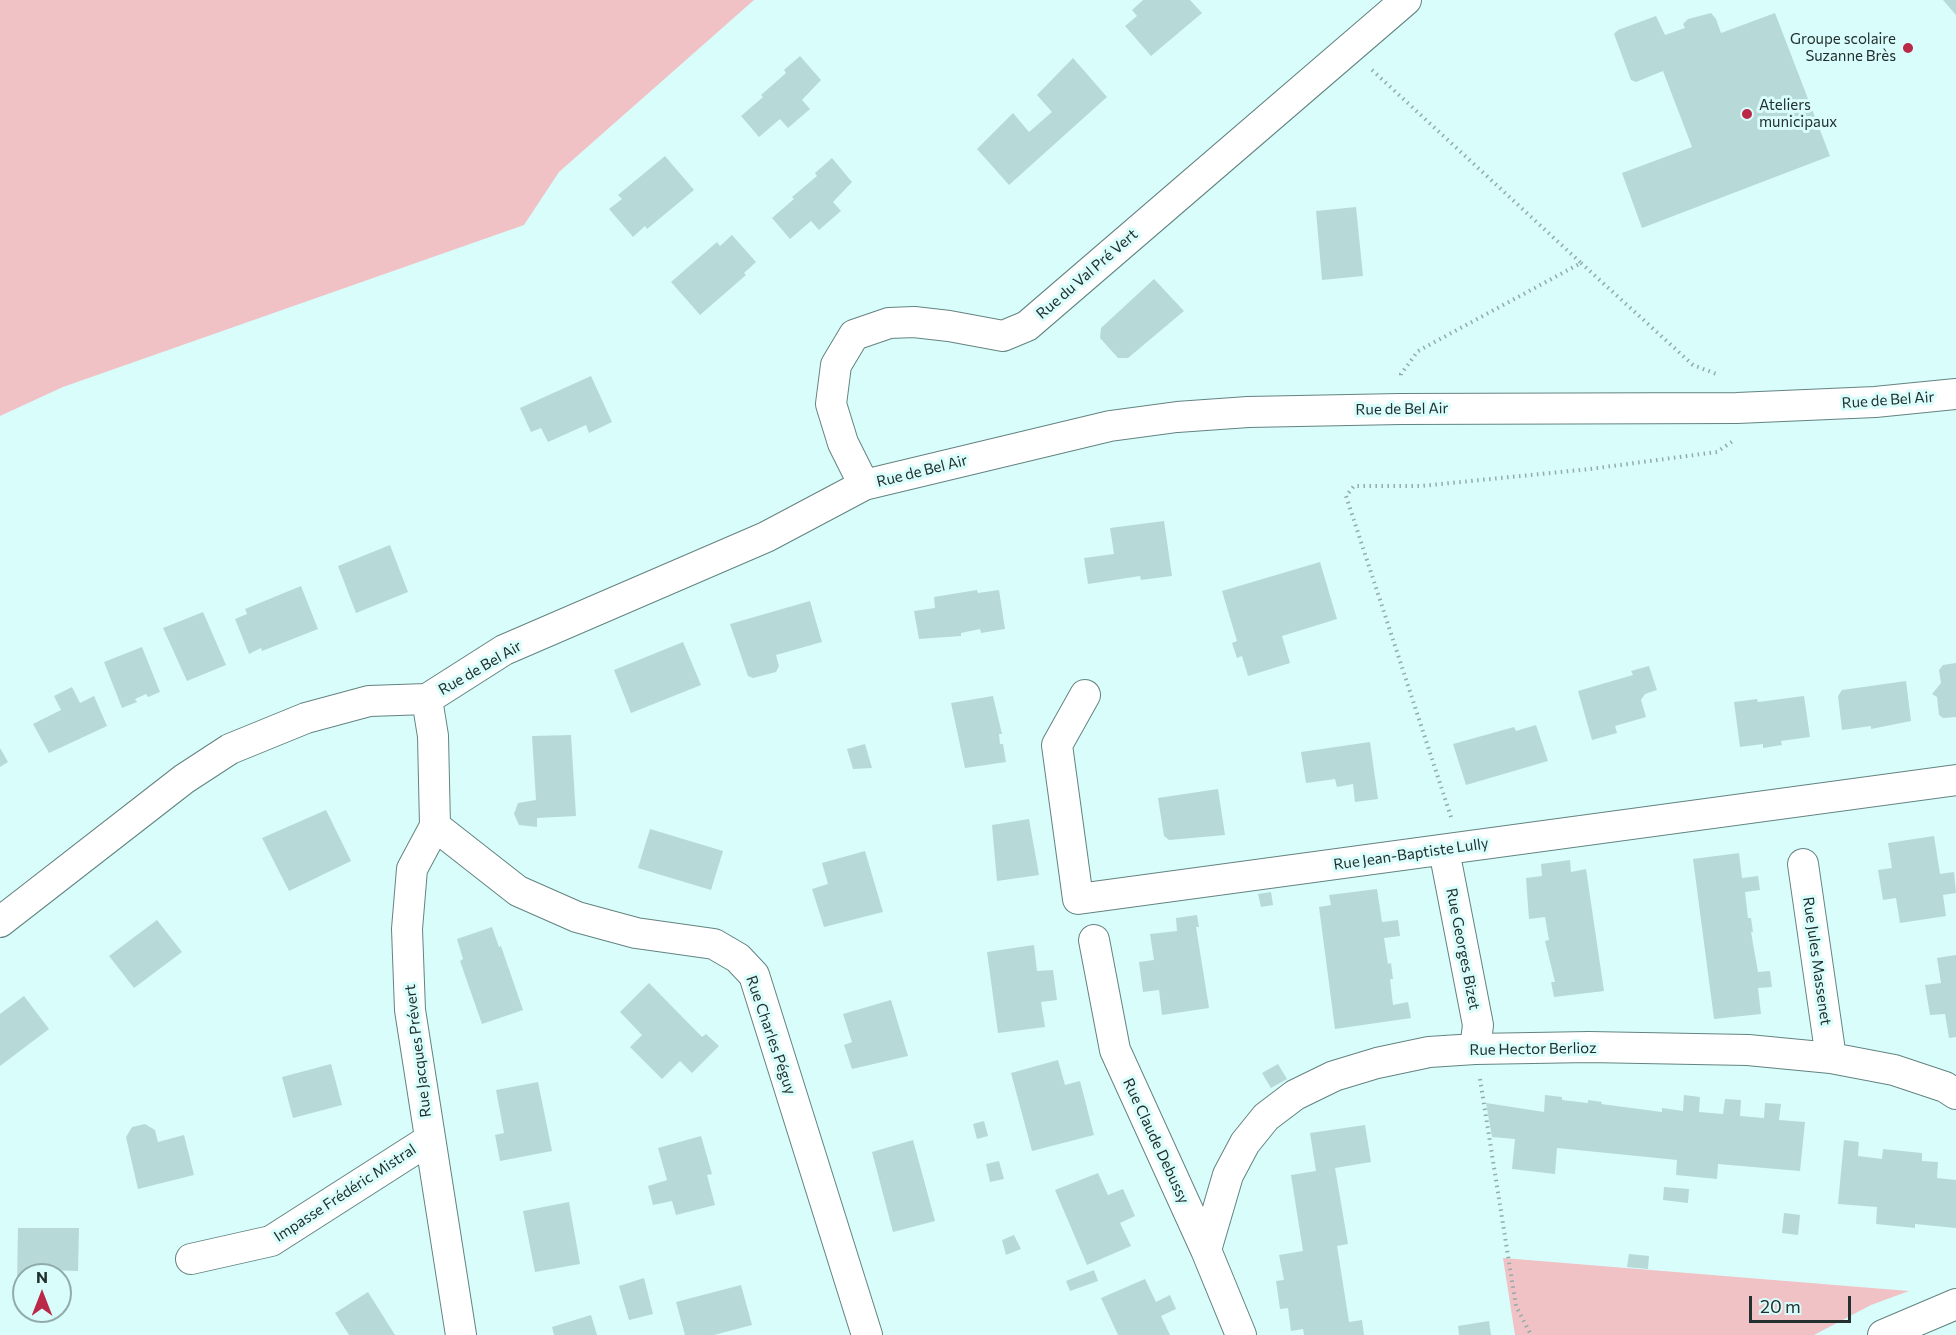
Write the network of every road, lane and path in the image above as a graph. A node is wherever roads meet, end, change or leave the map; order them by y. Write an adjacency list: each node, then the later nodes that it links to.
1 (1406, 0): 2 (street, Rue du Val Pré Vert)
2 (1350, 49): 3 (path); 7 (street, Rue du Val Pré Vert)
3 (1581, 263): 5 (path); 6 (path)
4 (1956, 394): 5 (street, Rue de Bel Air)
5 (1737, 408): 6 (street, Rue de Bel Air); 12 (path)
6 (1400, 409): 7 (street, Rue de Bel Air)
7 (864, 485): 9 (street, Rue de Bel Air)
8 (1085, 695): 12 (street, Rue Jean-Baptiste Lully)
9 (427, 699): 11 (street, Rue Jacques Prévert); 14 (street, Rue de Bel Air)
10 (1956, 780): 12 (street, Rue Jean-Baptiste Lully)
11 (435, 826): 19 (street, Rue Jacques Prévert); 24 (street, Rue Charles Péguy)
12 (1449, 839): 16 (street, Rue Georges Bizet)
13 (1803, 864): 17 (street, Rue Jules Massenet)
14 (0, 922)
15 (1094, 940): 20 (street, Rue Claude Debussy)
16 (1475, 1049): 17 (street, Rue Hector Berlioz); 20 (street, Rue Hector Berlioz); 26 (path)
17 (1832, 1058): 18 (street, Rue Hector Berlioz)
18 (1956, 1094)
19 (429, 1140): 21 (street, Impasse Frédéric Mistral); 23 (street, Rue Jacques Prévert)
20 (1206, 1250): 25 (street, Rue Claude Debussy)
21 (191, 1259)
22 (1956, 1304): 27 (street)
23 (461, 1335)
24 (867, 1335)
25 (1241, 1335)
26 (1531, 1335)
27 (1882, 1335)

